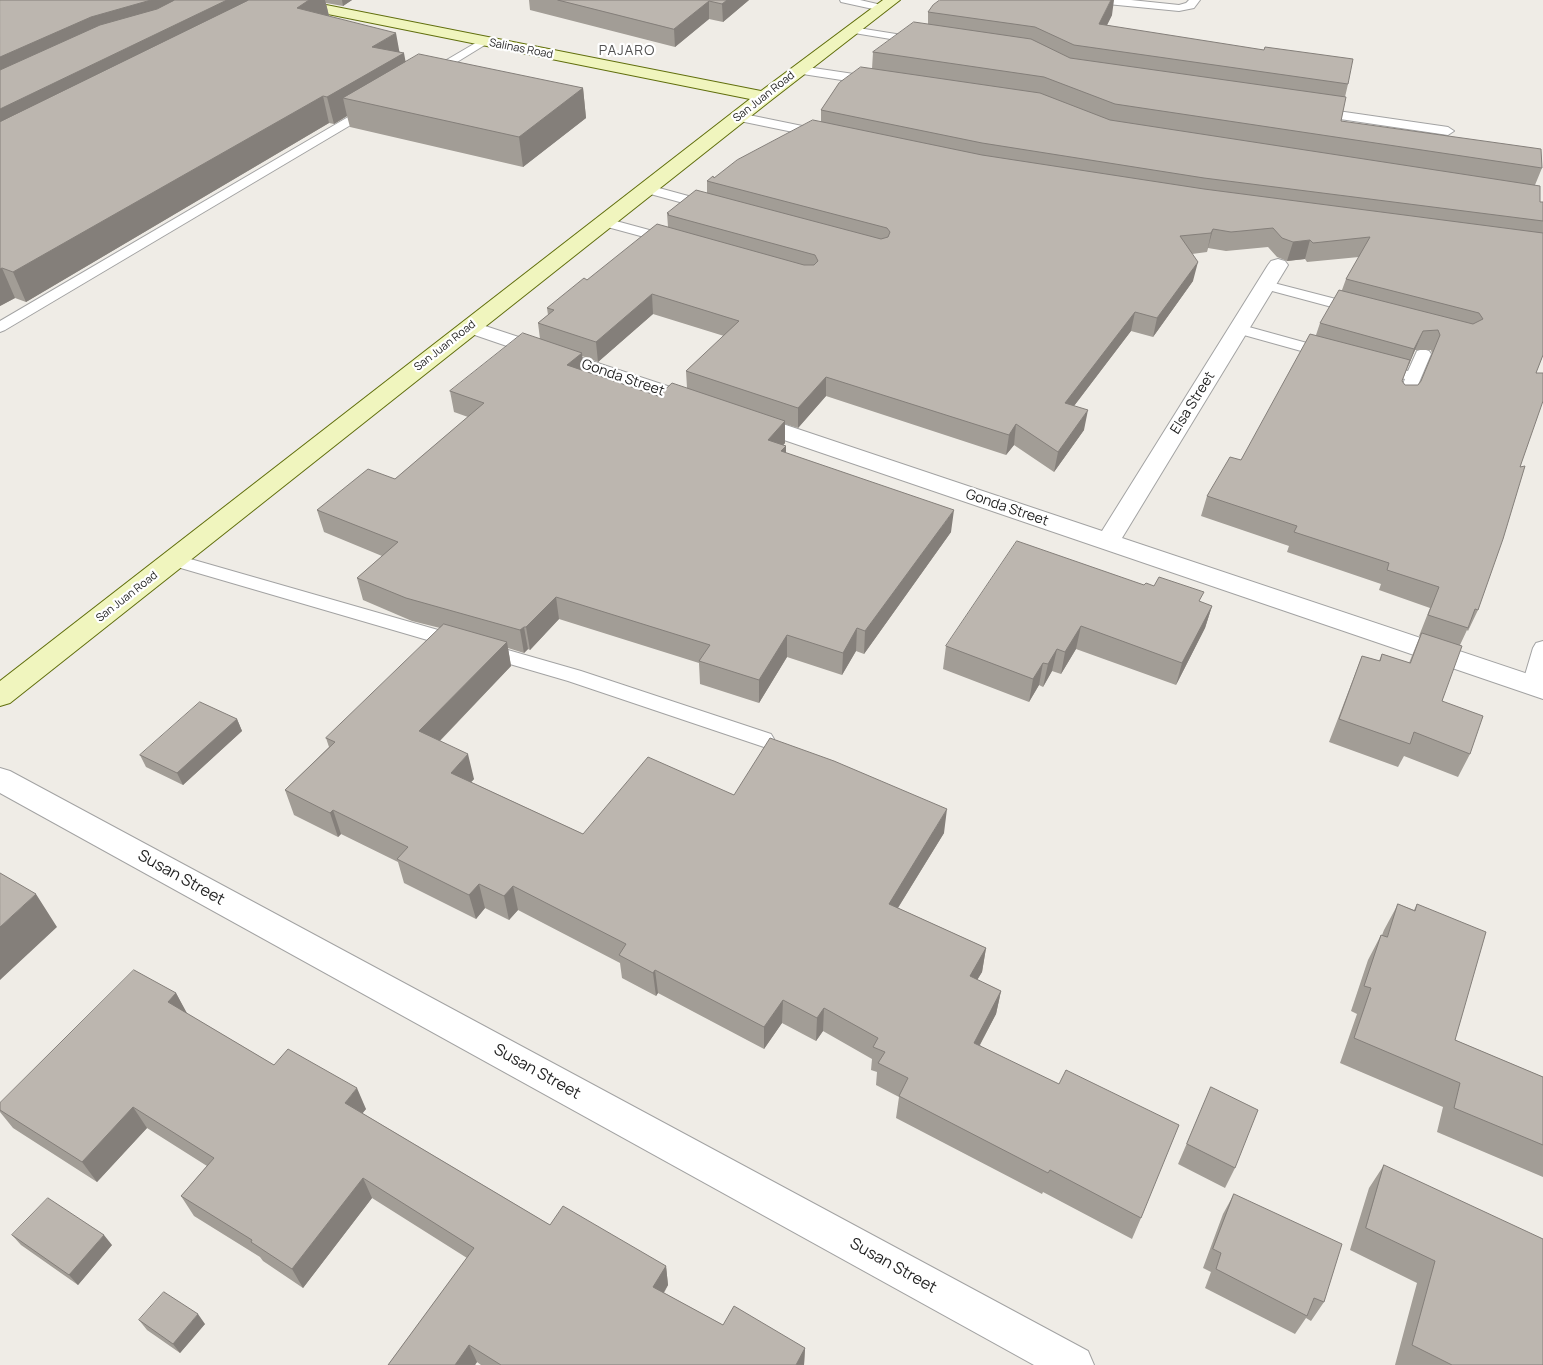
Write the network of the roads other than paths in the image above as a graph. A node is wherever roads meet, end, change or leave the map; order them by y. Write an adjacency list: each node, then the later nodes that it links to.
1 (845, 0): 4 (lane)
2 (1096, 0): 3 (lane)
3 (1195, 0)
4 (887, 4): 6 (main road, San Juan Road)
5 (280, 5): 7 (main road, Salinas Road)
6 (852, 30): 8 (lane); 9 (main road, San Juan Road)
7 (484, 42): 10 (lane); 12 (main road, Salinas Road)
8 (937, 43)
9 (800, 70): 11 (lane); 12 (main road, San Juan Road)
10 (418, 80)
11 (888, 83)
12 (764, 97): 15 (main road, San Juan Road)
13 (384, 100): 25 (lane)
14 (1302, 109): 16 (lane)
15 (738, 117): 17 (lane); 18 (main road, San Juan Road)
16 (1448, 131)
17 (834, 137)
18 (648, 189): 19 (lane); 20 (main road, San Juan Road)
19 (723, 210)
20 (605, 222): 21 (lane); 26 (main road, San Juan Road)
21 (681, 243)
22 (1278, 265): 23 (street, Elsa Street)
23 (1266, 284): 24 (lane); 27 (street, Elsa Street)
24 (1374, 313)
25 (0, 327)
26 (470, 327): 33 (street, Gonda Street); 34 (main road, San Juan Road)
27 (1238, 329): 29 (lane); 33 (street, Elsa Street)
28 (1423, 354): 31 (lane)
29 (1348, 359)
30 (1367, 364): 31 (lane)
31 (1414, 377): 32 (lane)
32 (1404, 400)
33 (1107, 542): 36 (street, Gonda Street)
34 (174, 560): 37 (main road, San Juan Road); 38 (lane)
35 (1543, 648): 36 (lane)
36 (1538, 687)
37 (0, 696)
38 (764, 740)
39 (0, 779): 40 (street, Susan Street)
40 (1074, 1365)

